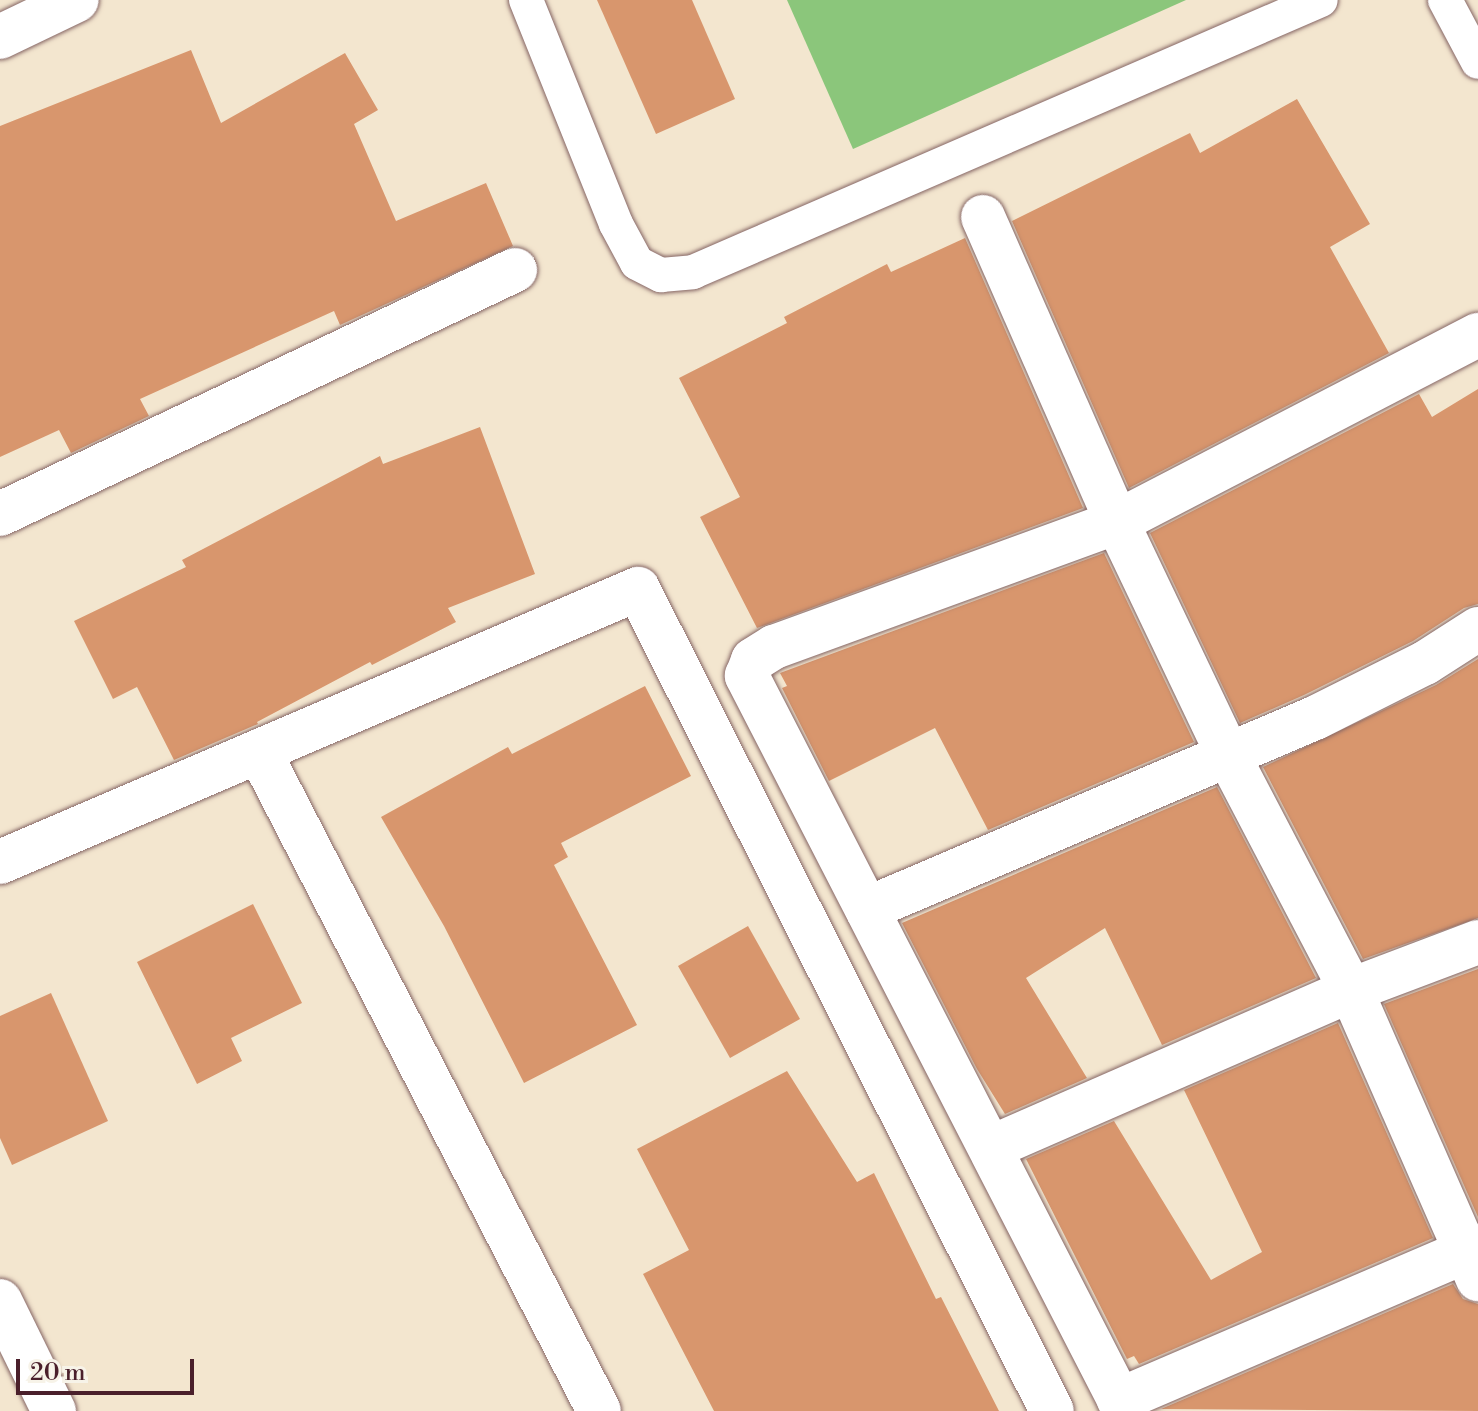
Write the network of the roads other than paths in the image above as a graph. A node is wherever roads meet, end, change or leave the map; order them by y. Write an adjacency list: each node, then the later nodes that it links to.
1 (77, 0): 5 (street)
2 (526, 0): 3 (lane)
3 (1321, 0)
4 (1445, 0): 6 (lane)
5 (0, 37)
6 (1478, 62)
7 (983, 217): 11 (street)
8 (515, 270): 10 (street)
9 (1478, 335): 11 (street)
10 (0, 514)
11 (1117, 522): 14 (street); 16 (street)
12 (1478, 629): 14 (street)
13 (259, 751): 15 (street); 24 (street); 25 (street)
14 (1227, 753): 16 (street); 18 (street)
15 (0, 862)
16 (867, 909): 19 (street)
17 (1478, 942): 18 (street)
18 (1351, 990): 19 (street); 20 (street)
19 (992, 1147): 22 (street)
20 (1473, 1259): 22 (street)
21 (0, 1301): 23 (street)
22 (1122, 1405)
23 (54, 1411)
24 (599, 1411)
25 (1052, 1411)

